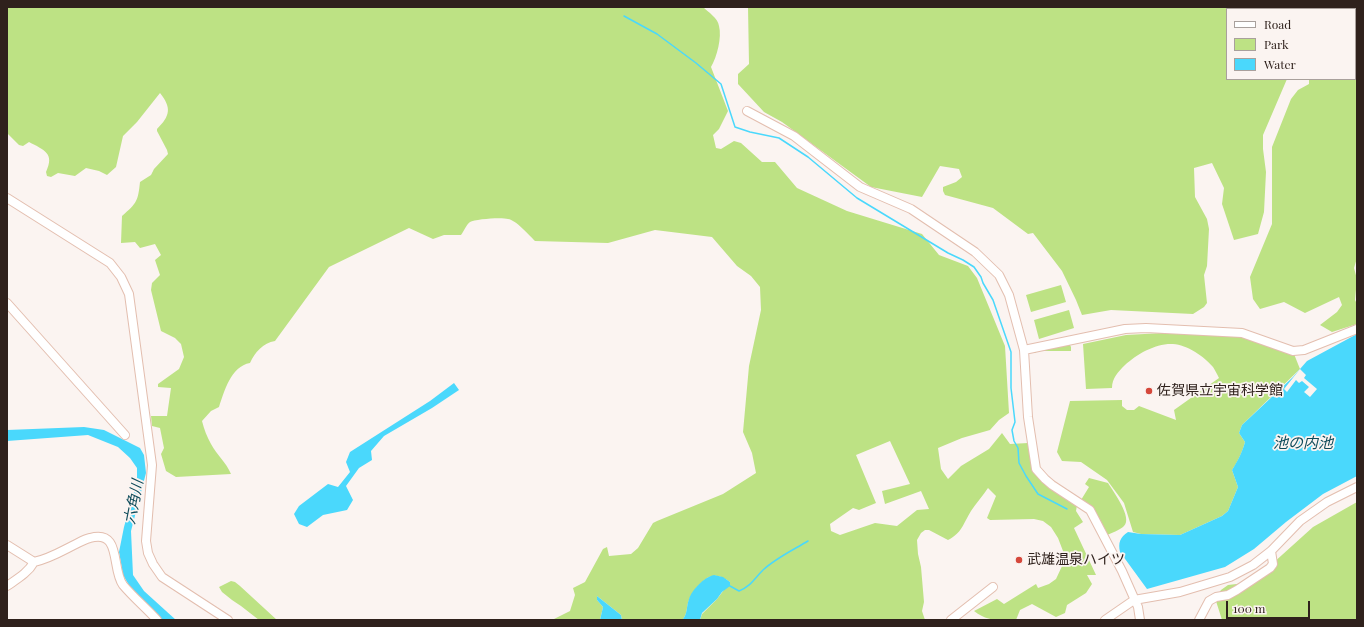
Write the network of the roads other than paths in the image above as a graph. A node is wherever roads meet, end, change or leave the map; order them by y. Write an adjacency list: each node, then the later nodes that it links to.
1 (747, 111): 5 (street)
2 (7, 198): 15 (street)
3 (7, 303): 6 (street)
4 (1357, 329): 5 (street)
5 (1024, 350): 13 (street)
6 (125, 435)
7 (1357, 487): 9 (street)
8 (7, 545): 10 (street)
9 (1271, 551): 13 (street); 19 (street)
10 (34, 562): 11 (street); 14 (street)
11 (7, 586)
12 (992, 587): 16 (street)
13 (1134, 600): 17 (street); 18 (street)
14 (157, 620)
15 (227, 620)
16 (951, 620)
17 (1105, 620)
18 (1140, 620)
19 (1199, 620)

